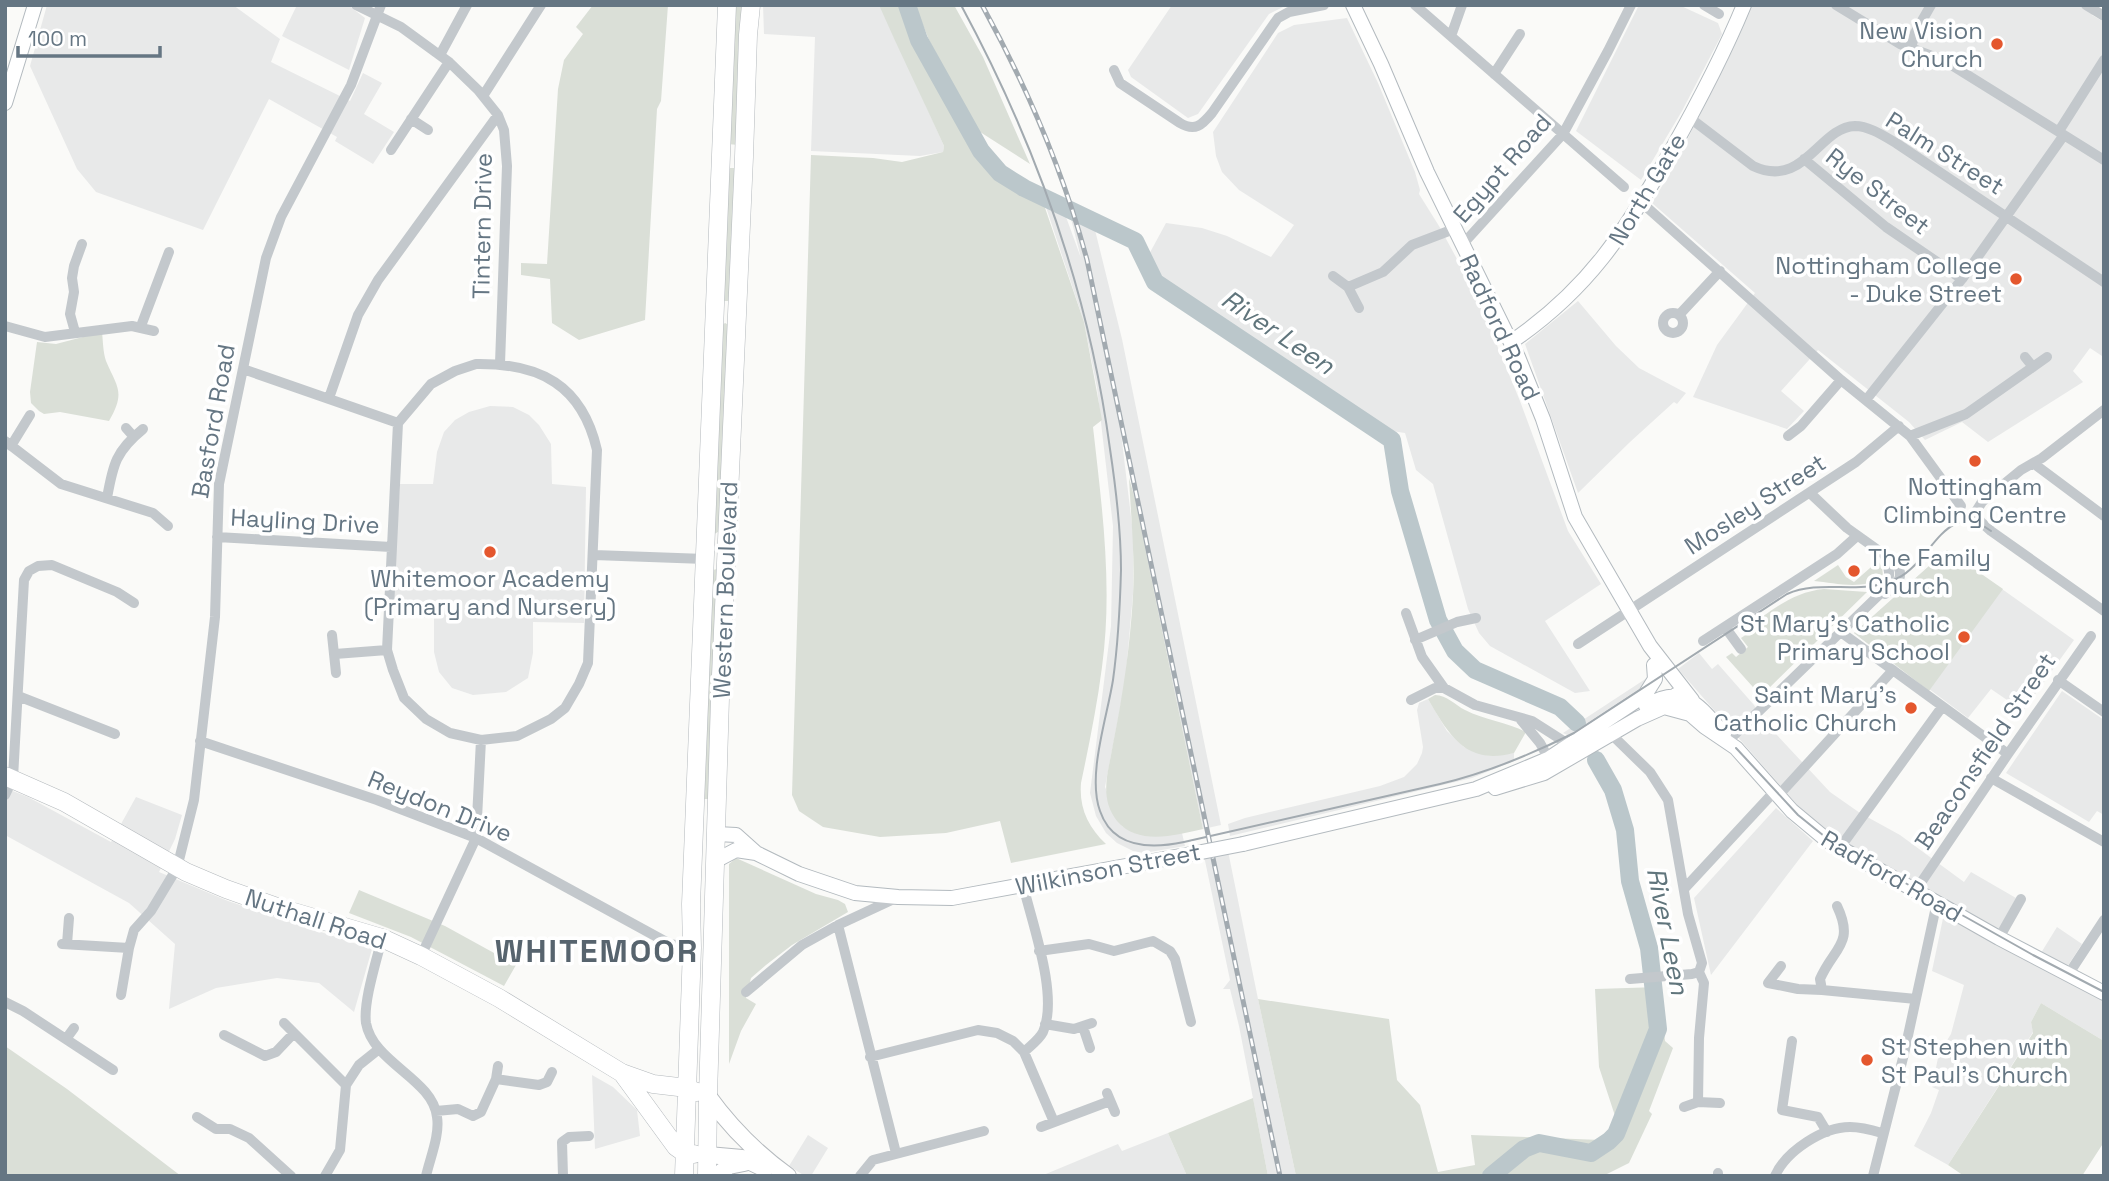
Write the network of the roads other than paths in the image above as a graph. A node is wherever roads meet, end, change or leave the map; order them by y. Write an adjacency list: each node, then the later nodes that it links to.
1 (35, 5): 28 (street)
2 (356, 5): 17 (street, Tintern Drive)
3 (467, 5): 23 (street)
4 (541, 5): 27 (street)
5 (727, 5): 36 (highway, Western Boulevard)
6 (751, 5): 37 (highway, Western Boulevard)
7 (1324, 5): 25 (street)
8 (1353, 5): 43 (street, Radford Road)
9 (1415, 5): 21 (street)
10 (1462, 5): 21 (street)
11 (1631, 5): 34 (street, Egypt Road)
12 (1704, 5): 18 (street)
13 (1744, 5): 30 (street, North Gate)
14 (1836, 5): 22 (street)
15 (1931, 5): 22 (street)
16 (2086, 5): 19 (street)
17 (379, 10): 23 (street, Tintern Drive); 65 (street, Basford Road)
18 (1718, 13)
19 (2104, 16)
20 (1520, 34): 26 (street)
21 (1451, 36): 26 (street)
22 (1910, 48): 33 (street)
23 (444, 59): 27 (street, Tintern Drive); 31 (street)
24 (2104, 60): 33 (street)
25 (1114, 70)
26 (1494, 74): 34 (street)
27 (483, 96): 29 (street, Tintern Drive)
28 (5, 103)
29 (498, 115): 63 (street, Tintern Drive); 67 (street)
30 (1690, 118): 38 (street, Palm Street); 41 (street, North Gate)
31 (411, 119): 32 (street); 35 (street)
32 (428, 130)
33 (2062, 133): 39 (street); 42 (street)
34 (1563, 134): 40 (street); 45 (street, Egypt Road)
35 (391, 150)
36 (721, 157): 37 (highway); 54 (highway, Western Boulevard)
37 (744, 157): 55 (highway, Western Boulevard)
38 (1804, 159): 42 (street, Palm Street); 49 (street, Rye Street)
39 (2104, 160)
40 (1624, 187)
41 (1642, 203): 47 (street); 60 (street, North Gate)
42 (2006, 216): 49 (street); 50 (street, Palm Street)
43 (1454, 229): 45 (street, Radford Road); 51 (street)
44 (82, 244): 59 (street)
45 (1462, 245): 60 (street, Radford Road)
46 (153, 260): 57 (street)
47 (1720, 271): 53 (street); 66 (street)
48 (1333, 276): 51 (street)
49 (1962, 279): 68 (street)
50 (2104, 282)
51 (1348, 287): 52 (street)
52 (1359, 308)
53 (1679, 315)
54 (715, 319): 55 (highway); 88 (highway, Western Boulevard)
55 (737, 320): 89 (highway, Western Boulevard)
56 (5, 326): 59 (street)
57 (141, 326): 58 (street); 59 (street)
58 (154, 331)
59 (75, 332)
60 (1511, 342): 94 (street, Radford Road)
61 (2025, 357): 64 (street)
62 (2047, 357): 64 (street)
63 (500, 364): 71 (street); 86 (street)
64 (2033, 367): 75 (street)
65 (243, 369): 67 (street); 84 (street, Basford Road)
66 (1841, 380): 68 (street); 74 (street)
67 (328, 398): 71 (street)
68 (1866, 400): 72 (street)
69 (2104, 410): 77 (street)
70 (30, 415): 76 (street)
71 (398, 423): 85 (street)
72 (1899, 426): 75 (street); 78 (street, Mosley Street)
73 (144, 429): 79 (street)
74 (1788, 436)
75 (1910, 436): 80 (street)
76 (8, 443): 79 (street)
77 (2033, 463): 81 (street); 92 (street)
78 (1810, 493): 83 (street); 94 (street, Mosley Street)
79 (107, 498): 82 (street)
80 (1961, 506)
81 (2104, 516)
82 (168, 526)
83 (1857, 536): 87 (street); 96 (street)
84 (217, 537): 85 (street, Hayling Drive); 123 (street, Basford Road)
85 (391, 547): 105 (street)
86 (594, 555): 88 (street); 122 (street)
87 (1885, 556): 91 (street); 91 (street)
88 (705, 559): 89 (highway); 153 (highway, Western Boulevard)
89 (727, 562): 133 (highway, Western Boulevard)
90 (134, 603): 113 (street)
91 (1871, 604): 97 (street)
92 (2104, 611)
93 (1406, 612): 100 (street)
94 (1629, 612): 102 (street, Mosley Street); 103 (street, Radford Road)
95 (1476, 618): 100 (street)
96 (1725, 627): 101 (street); 104 (street)
97 (1842, 633): 108 (street); 124 (street)
98 (332, 635): 106 (street)
99 (2091, 636): 111 (street, Beaconsfield Street)
100 (1415, 640): 112 (street)
101 (1703, 641)
102 (1578, 644)
103 (1650, 646): 107 (street, Radford Road); 110 (street, Radford Road)
104 (1741, 649)
105 (387, 650): 106 (street); 122 (street)
106 (335, 654): 109 (street)
107 (1654, 665): 115 (street, Radford Road); 125 (street, Wilkinson Street)
108 (1893, 670): 117 (street); 131 (street)
109 (336, 673)
110 (1676, 680): 115 (street); 116 (street, Radford Road)
111 (2059, 680): 118 (street); 126 (street, Beaconsfield Street)
112 (1444, 688): 114 (street); 119 (street)
113 (18, 696): 120 (street); 128 (street)
114 (1411, 699)
115 (1672, 701): 116 (street); 121 (street, Wilkinson Street); 127 (street)
116 (1691, 707): 124 (street, Radford Road)
117 (1942, 707): 126 (street); 136 (street)
118 (2104, 712)
119 (1521, 719): 125 (street); 127 (street)
120 (115, 734)
121 (1611, 734): 125 (street, Wilkinson Street); 141 (street)
122 (481, 740): 134 (street)
123 (200, 741): 134 (street, Reydon Drive); 139 (street, Basford Road)
124 (1731, 743): 131 (street, Radford Road)
125 (1572, 750): 127 (street, Wilkinson Street); 130 (street, Wilkinson Street)
126 (2008, 754): 129 (street, Beaconsfield Street)
127 (1550, 758): 130 (street, Wilkinson Street)
128 (9, 777): 132 (street); 139 (highway, Nuthall Road)
129 (1991, 778): 135 (street); 142 (street, Beaconsfield Street)
130 (1462, 794): 140 (street, Wilkinson Street, bridge)
131 (1776, 794): 136 (street, Radford Road); 141 (street)
132 (5, 795)
133 (717, 834): 137 (street, Wilkinson Street); 138 (highway, Western Boulevard); 153 (highway)
134 (476, 838): 153 (street, Reydon Drive); 155 (street)
135 (2104, 842)
136 (1839, 849): 142 (street, Radford Road)
137 (756, 853): 138 (street); 143 (street, Wilkinson Street)
138 (717, 860): 186 (highway, Western Boulevard)
139 (177, 868): 150 (highway, Nuthall Road); 152 (street, Basford Road)
140 (1023, 885): 143 (street, Wilkinson Street); 154 (street)
141 (1684, 889): 157 (street)
142 (1916, 890): 145 (street, Radford Road)
143 (898, 897): 149 (street)
144 (2021, 899): 151 (street)
145 (1937, 902): 151 (street, Radford Road); 164 (street)
146 (1837, 906): 160 (street)
147 (69, 918): 152 (street)
148 (2104, 920): 158 (street)
149 (838, 925): 161 (street); 178 (street)
150 (382, 938): 155 (highway, Nuthall Road); 175 (street)
151 (1999, 939): 158 (street, Radford Road)
152 (129, 948): 163 (street, Basford Road)
153 (692, 948): 177 (highway, Western Boulevard)
154 (1039, 951): 166 (street); 168 (street)
155 (421, 956): 182 (highway, Nuthall Road)
156 (1781, 966): 160 (street)
157 (1699, 972): 159 (street); 187 (street)
158 (2068, 975): 162 (street, Radford Road)
159 (1630, 979)
160 (1822, 990): 164 (street)
161 (746, 992)
162 (2104, 993)
163 (121, 995)
164 (1916, 999): 197 (street)
165 (5, 1002): 172 (street)
166 (1191, 1022)
167 (284, 1023): 170 (street)
168 (1045, 1024): 174 (street); 176 (street)
169 (74, 1028): 172 (street)
170 (294, 1033): 171 (street); 184 (street)
171 (224, 1035)
172 (66, 1039): 180 (street)
173 (1792, 1041): 196 (street)
174 (1090, 1048)
175 (379, 1049): 184 (street); 190 (street)
176 (1024, 1052): 178 (street); 193 (street)
177 (688, 1053): 182 (highway); 185 (highway, Western Boulevard)
178 (870, 1056): 199 (street)
179 (498, 1066): 183 (street)
180 (113, 1070)
181 (552, 1072): 183 (street)
182 (628, 1076): 185 (highway, Nuthall Road); 200 (highway, Nuthall Road)
183 (496, 1079): 190 (street)
184 (346, 1085): 204 (street)
185 (687, 1088): 186 (highway, Nuthall Road); 200 (highway, Western Boulevard)
186 (708, 1096): 201 (highway, Western Boulevard); 211 (main road)
187 (1698, 1102): 188 (street); 189 (street)
188 (1720, 1104)
189 (1684, 1107)
190 (436, 1111): 205 (street)
191 (1115, 1112): 193 (street)
192 (197, 1117): 203 (street)
193 (1054, 1122): 194 (street)
194 (1041, 1127)
195 (984, 1131): 199 (street)
196 (1827, 1132): 197 (street); 213 (street)
197 (1882, 1133): 214 (street)
198 (589, 1136): 206 (street)
199 (896, 1153): 212 (street)
200 (686, 1154): 201 (highway); 207 (highway, Western Boulevard)
201 (708, 1155): 202 (main road); 208 (highway, Western Boulevard)
202 (754, 1162): 209 (main road); 210 (main road)
203 (291, 1176)
204 (326, 1176)
205 (426, 1176)
206 (563, 1176)
207 (684, 1176)
208 (707, 1176)
209 (716, 1176)
210 (776, 1176)
211 (788, 1176)
212 (860, 1176)
213 (1775, 1176)
214 (1873, 1176)

